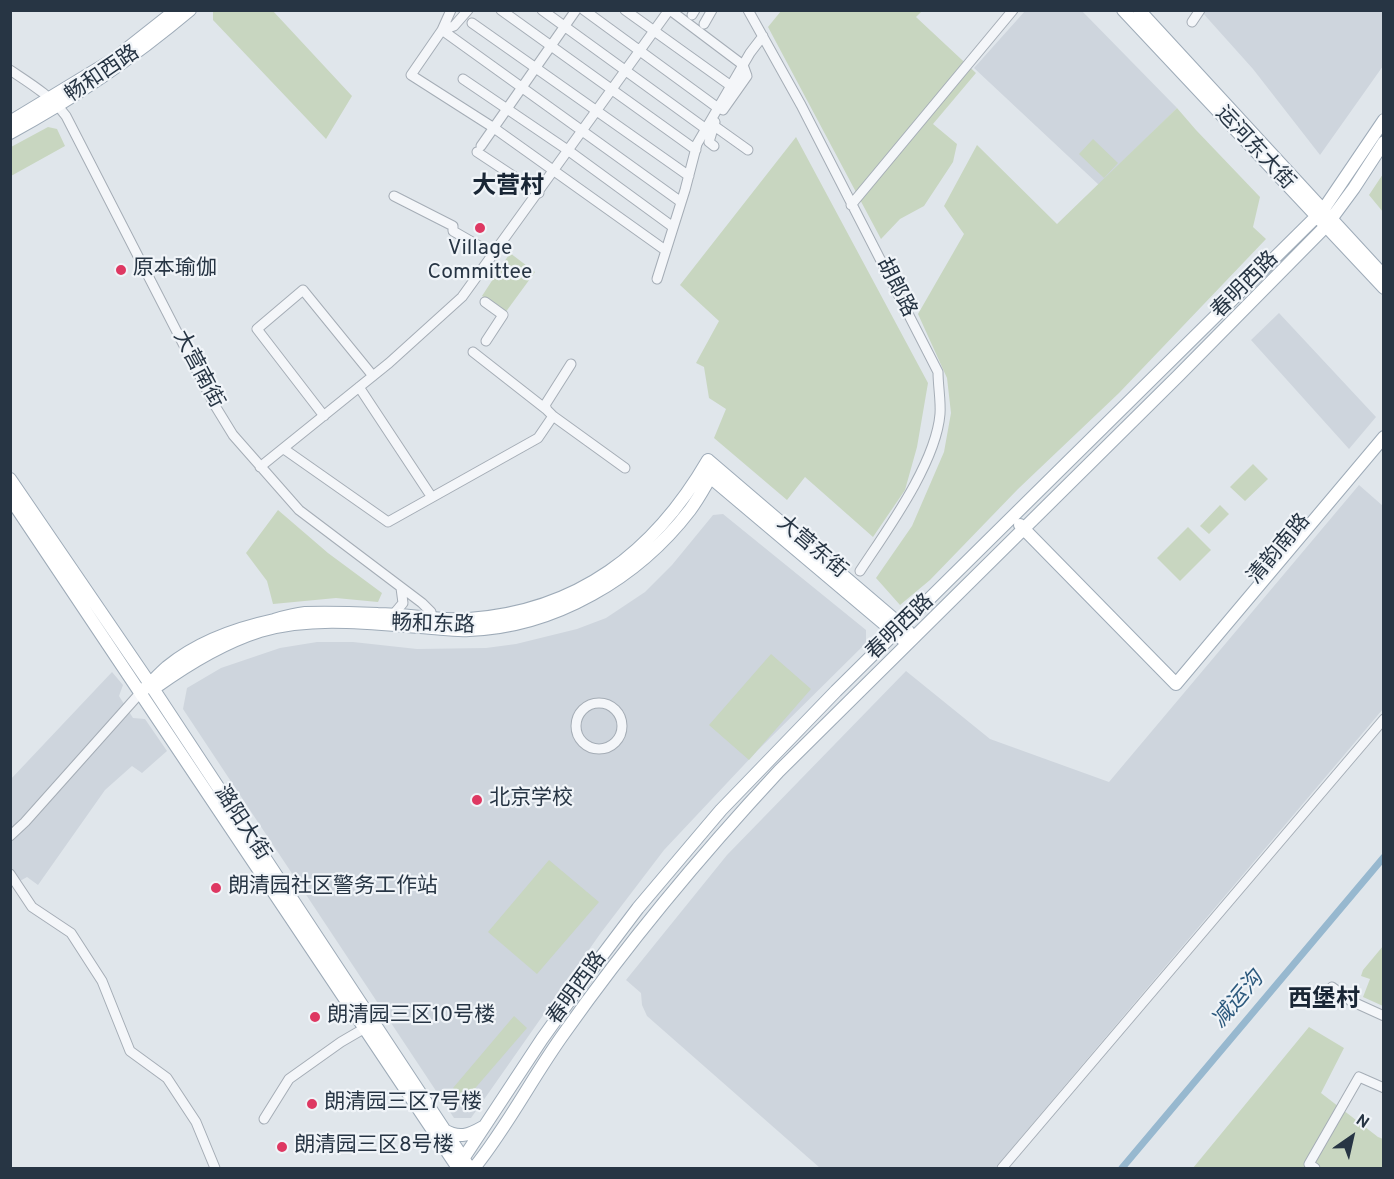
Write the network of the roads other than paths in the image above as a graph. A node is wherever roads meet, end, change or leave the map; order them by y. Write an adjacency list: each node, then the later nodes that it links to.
1 (451, 10): 20 (street)
2 (468, 10): 20 (street)
3 (501, 10): 23 (street)
4 (542, 10): 19 (street)
5 (576, 10): 19 (street)
6 (584, 10): 24 (street)
7 (625, 10): 21 (street)
8 (670, 10): 21 (street); 25 (street)
9 (712, 10): 18 (street)
10 (748, 10): 22 (street, 胡郎路)
11 (1013, 10): 53 (street)
12 (1122, 10): 54 (main road, 运河东大街)
13 (1140, 10): 54 (main road, 运河东大街)
14 (1200, 10): 16 (street)
15 (185, 11): 33 (main road, 畅和西路)
16 (1192, 22)
17 (472, 23): 26 (street)
18 (704, 24)
19 (565, 27): 23 (street); 28 (street)
20 (442, 30): 31 (street); 40 (street)
21 (654, 31): 24 (street); 30 (street)
22 (763, 36): 25 (street); 53 (street, 胡郎路)
23 (551, 46): 26 (street); 32 (street)
24 (640, 51): 28 (street); 34 (street)
25 (743, 65): 30 (street); 39 (street)
26 (536, 68): 31 (street); 36 (street)
27 (10, 70): 33 (street, 大营南街)
28 (626, 71): 32 (street); 39 (street)
29 (463, 79): 35 (street)
30 (731, 86): 34 (street)
31 (521, 88): 35 (street); 41 (street)
32 (612, 90): 36 (street); 45 (street)
33 (54, 102): 38 (main road, 畅和西路); 42 (main road, 畅和西路); 72 (street, 大营南街)
34 (718, 108): 39 (street)
35 (506, 110): 40 (street); 47 (street)
36 (597, 111): 41 (street); 49 (street)
37 (1383, 120): 54 (main road, 春明西路)
38 (10, 122)
39 (709, 127): 44 (street); 45 (street); 46 (street)
40 (494, 128): 48 (street); 50 (street)
41 (582, 132): 47 (street); 52 (street)
42 (10, 133)
43 (1383, 142): 54 (main road, 春明西路)
44 (714, 146)
45 (696, 150): 49 (street)
46 (748, 150)
47 (568, 151): 48 (street); 55 (street)
48 (554, 172): 50 (street); 56 (street)
49 (689, 176): 52 (street)
50 (539, 193): 57 (street)
51 (394, 196): 57 (street)
52 (681, 202): 55 (street)
53 (851, 205): 80 (street, 胡郎路)
54 (1324, 218): 58 (main road, 运河东大街); 60 (main road, 运河东大街); 78 (main road, 春明西路); 79 (main road, 春明西路)
55 (673, 227): 56 (street)
56 (665, 250): 59 (street)
57 (493, 254): 65 (street)
58 (1383, 276)
59 (657, 279)
60 (1383, 288)
61 (485, 302): 62 (street)
62 (486, 341)
63 (473, 352): 67 (street)
64 (571, 364): 67 (street)
65 (373, 376): 66 (street); 68 (street)
66 (359, 387): 68 (street); 76 (street)
67 (550, 413): 73 (street); 76 (street)
68 (324, 416): 71 (street)
69 (1383, 426): 86 (main road, 清韵南路)
70 (1383, 437): 86 (main road, 清韵南路)
71 (284, 449): 72 (street); 76 (street)
72 (260, 467): 81 (street, 大营南街)
73 (625, 468)
74 (709, 469): 83 (main road, 畅和东路); 84 (main road, 大营东街)
75 (10, 479): 87 (main road, 潞阳大街)
76 (431, 496)
77 (10, 498): 87 (main road, 潞阳大街)
78 (1015, 516): 79 (main road); 84 (main road, 春明西路)
79 (1026, 527): 85 (main road, 春明西路); 86 (main road)
80 (860, 571)
81 (402, 588): 82 (street); 83 (street, 大营南街)
82 (393, 615): 83 (main road, 畅和东路); 87 (main road, 畅和东路)
83 (432, 623): 87 (main road, 畅和东路)
84 (899, 630): 85 (main road, 大营东街); 97 (main road, 春明西路)
85 (911, 640): 99 (main road, 春明西路)
86 (1177, 676)
87 (148, 689): 90 (street, 畅和东路); 94 (main road, 潞阳大街); 98 (main road, 潞阳大街)
88 (618, 712): 88 (street)
89 (1383, 719): 102 (street)
90 (10, 836)
91 (10, 874): 101 (street)
92 (1332, 987): 93 (street)
93 (1383, 1016)
94 (365, 1028): 96 (street); 100 (main road, 潞阳大街)
95 (1383, 1088): 103 (street)
96 (264, 1119)
97 (490, 1120): 98 (main road); 99 (main road); 100 (main road, 春明西路)
98 (442, 1128): 100 (main road, 潞阳大街)
99 (491, 1146): 100 (main road, 春明西路)
100 (464, 1167)
101 (215, 1168)
102 (1002, 1168)
103 (1315, 1168)

